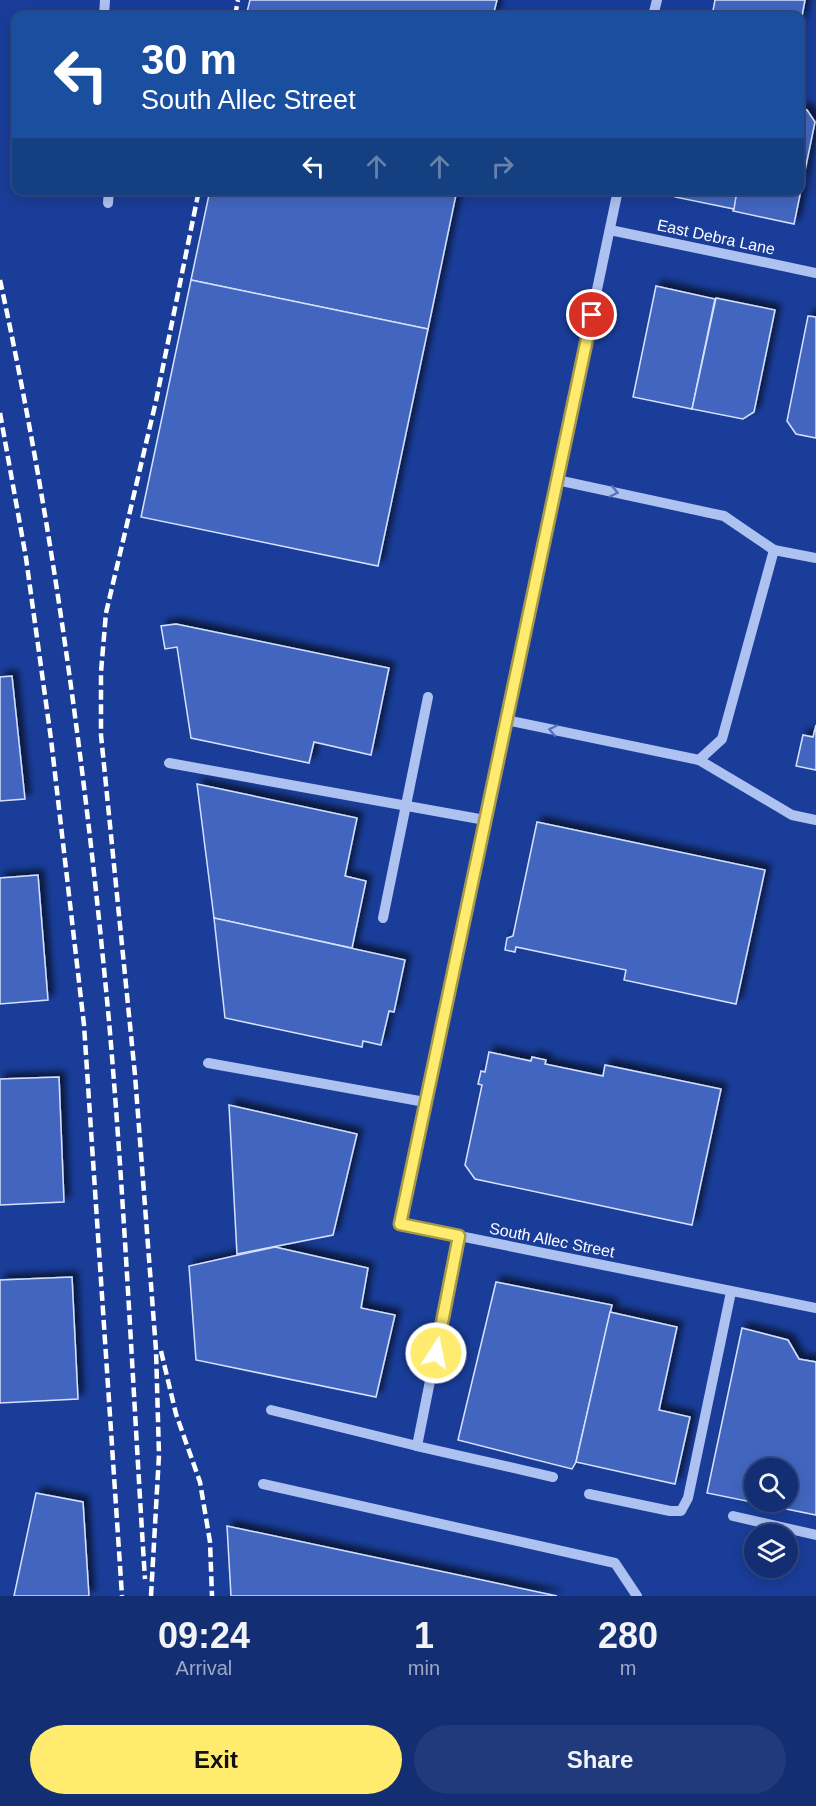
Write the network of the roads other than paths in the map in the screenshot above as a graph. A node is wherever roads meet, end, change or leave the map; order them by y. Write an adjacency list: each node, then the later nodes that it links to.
1 (109, 195): 3 (street)
2 (617, 195): 4 (street, South Allec Street)
3 (108, 203)
4 (610, 230): 5 (street, East Debra Lane); 6 (street, South Allec Street)
5 (816, 273)
6 (557, 480): 7 (street, one-way to 7); 10 (street, South Allec Street)
7 (774, 550): 8 (street); 11 (street)
8 (816, 558)
9 (428, 697): 13 (street)
10 (506, 720): 11 (street, one-way to 10); 14 (street, South Allec Street)
11 (699, 760): 15 (street)
12 (169, 763): 13 (street)
13 (406, 806): 14 (street); 16 (street)
14 (485, 820): 18 (street, South Allec Street)
15 (816, 820)
16 (383, 918)
17 (208, 1063): 18 (street)
18 (425, 1102): 19 (street, South Allec Street)
19 (459, 1236): 20 (street, South Allec Street); 23 (street)
20 (731, 1292): 21 (street, South Allec Street); 26 (street)
21 (816, 1308)
22 (271, 1410): 23 (street)
23 (417, 1446): 24 (street)
24 (553, 1477)
25 (263, 1484): 29 (street)
26 (589, 1494)
27 (733, 1516): 28 (street)
28 (816, 1535)
29 (637, 1596)

